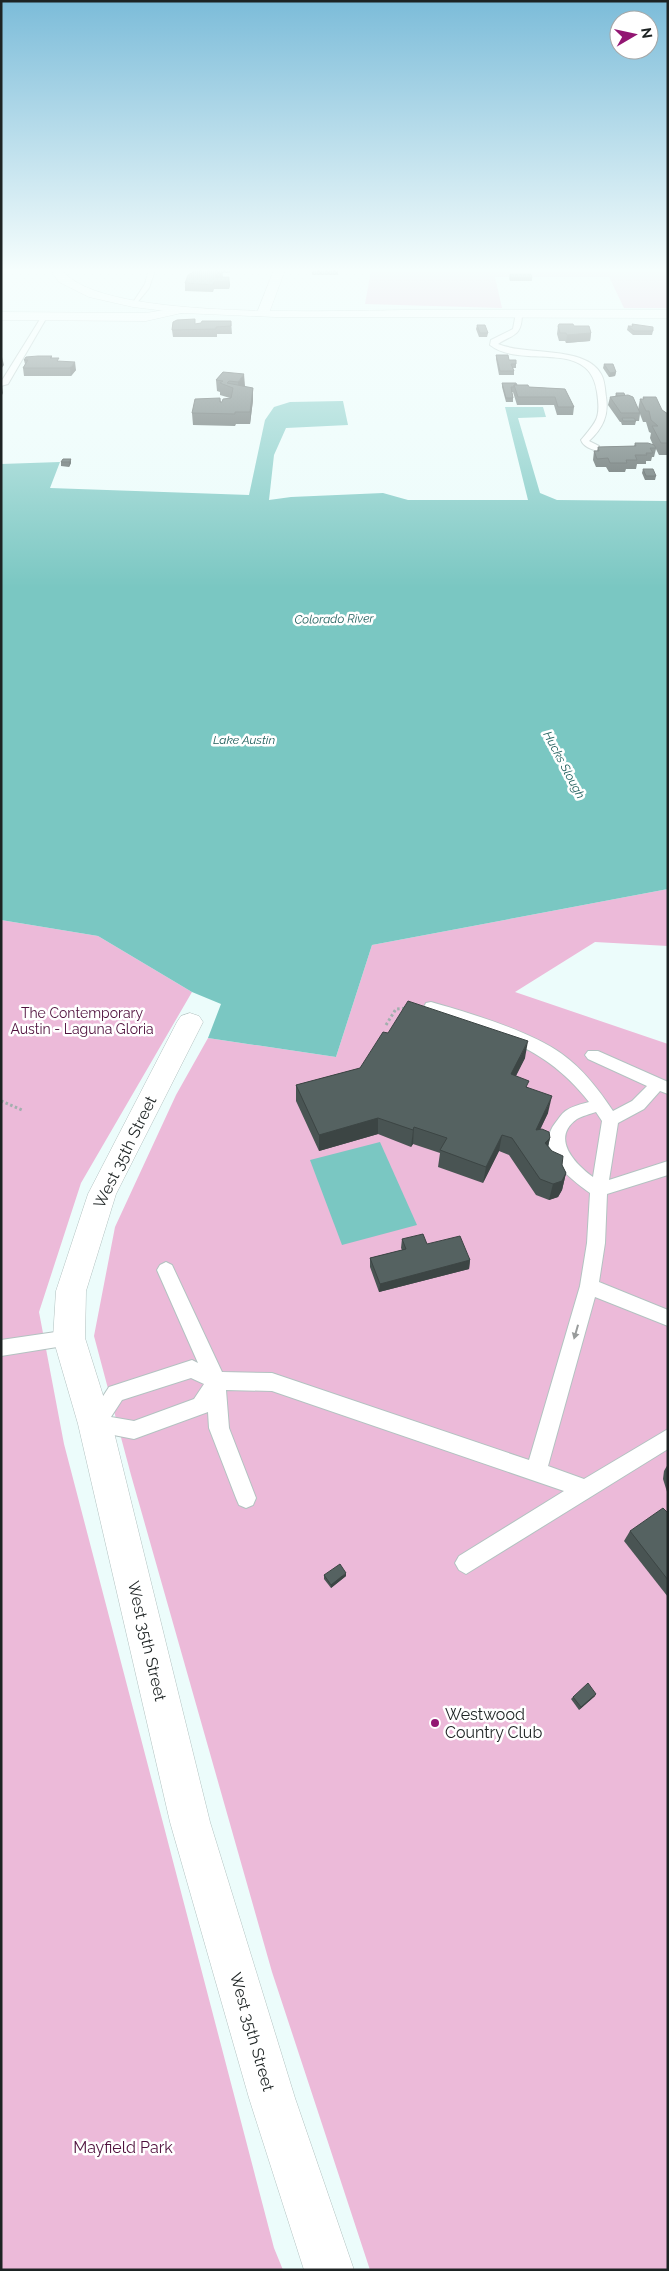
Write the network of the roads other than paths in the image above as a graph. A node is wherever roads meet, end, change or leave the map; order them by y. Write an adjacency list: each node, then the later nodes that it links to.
1 (9, 376): 3 (lane)
2 (597, 376): 4 (lane)
3 (4, 384)
4 (596, 448)
5 (431, 1007): 9 (lane)
6 (190, 1022): 16 (street, West 35th Street)
7 (593, 1055): 8 (lane)
8 (663, 1086): 10 (lane)
9 (600, 1104): 10 (lane); 12 (lane)
10 (610, 1120): 12 (lane)
11 (668, 1168): 12 (lane)
12 (599, 1190): 14 (lane)
13 (166, 1270): 18 (lane)
14 (589, 1286): 15 (lane); 21 (lane, one-way to 21)
15 (668, 1318)
16 (69, 1338): 17 (lane); 19 (street, West 35th Street)
17 (1, 1348)
18 (216, 1381): 19 (lane); 19 (lane); 21 (lane); 23 (lane)
19 (96, 1424): 25 (street, West 35th Street)
20 (668, 1438): 22 (lane)
21 (536, 1472): 22 (lane)
22 (586, 1489): 24 (lane)
23 (246, 1498)
24 (466, 1563)
25 (329, 2270)

